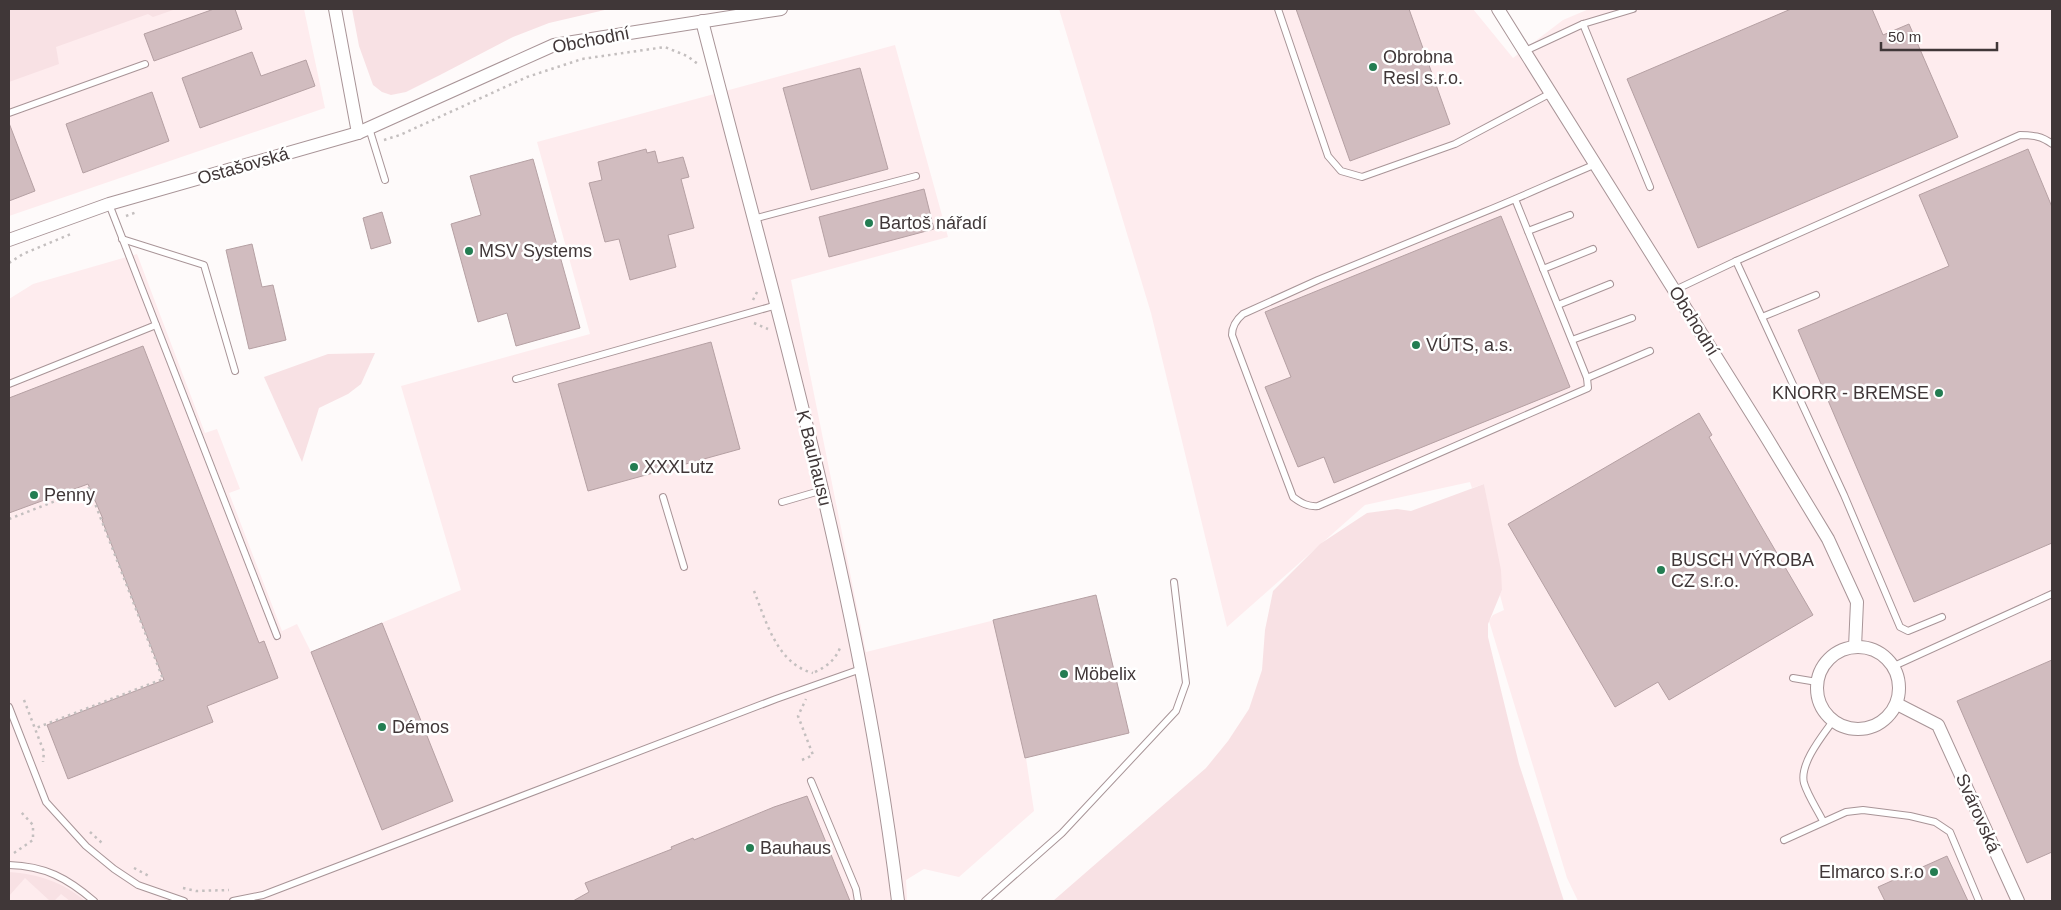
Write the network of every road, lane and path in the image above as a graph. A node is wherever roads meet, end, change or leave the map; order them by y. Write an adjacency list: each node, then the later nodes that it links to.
1 (335, 9): 13 (street)
2 (781, 9): 6 (street, Obchodní)
3 (1278, 9): 11 (lane)
4 (1498, 9): 8 (street, Obchodní)
5 (1633, 9): 7 (lane)
6 (702, 21): 13 (street, Obchodní); 24 (street, K Bauhausu)
7 (1583, 24): 8 (lane); 19 (lane)
8 (1525, 51): 11 (street, Obchodní)
9 (144, 64): 12 (lane)
10 (700, 65): 14 (path)
11 (1551, 93): 16 (street, Obchodní)
12 (9, 113)
13 (364, 131): 14 (lane); 21 (street, Ostašovská)
14 (374, 143): 18 (lane)
15 (2052, 144): 31 (lane)
16 (1596, 164): 20 (lane); 36 (street, Obchodní)
17 (916, 176): 24 (lane)
18 (385, 180)
19 (1650, 187)
20 (1514, 199): 26 (lane); 50 (lane)
21 (108, 204): 25 (lane); 29 (street, Ostašovská)
22 (141, 211): 25 (path)
23 (1570, 215): 26 (lane)
24 (753, 219): 39 (street, K Bauhausu)
25 (114, 220): 28 (lane)
26 (1528, 231): 33 (lane)
27 (76, 232): 32 (path)
28 (122, 239): 44 (lane); 48 (lane)
29 (9, 240)
30 (1593, 249): 33 (lane)
31 (1736, 261): 36 (lane); 42 (lane)
32 (9, 263)
33 (1543, 269): 40 (lane)
34 (1610, 284): 40 (lane)
35 (759, 289): 38 (path)
36 (1675, 290): 63 (street, Obchodní)
37 (1816, 295): 42 (lane)
38 (751, 302)
39 (777, 305): 41 (lane); 52 (street, K Bauhausu)
40 (1558, 305): 46 (lane)
41 (736, 316): 45 (path); 49 (lane)
42 (1762, 317): 60 (lane)
43 (1632, 318): 46 (lane)
44 (156, 325): 51 (lane); 61 (lane)
45 (770, 330)
46 (1572, 340): 50 (lane)
47 (1650, 351): 50 (lane)
48 (235, 371)
49 (516, 378)
50 (1587, 378)
51 (9, 384)
52 (823, 490): 54 (lane); 65 (street, K Bauhausu)
53 (663, 497): 56 (lane)
54 (782, 502)
55 (9, 519): 74 (path)
56 (684, 567)
57 (1174, 582): 94 (lane)
58 (754, 591): 66 (path)
59 (2052, 594): 64 (lane)
60 (1942, 617)
61 (277, 636)
62 (842, 637): 66 (path)
63 (1855, 647): 64 (street); 68 (street)
64 (1894, 666): 71 (street)
65 (861, 669): 69 (lane); 93 (street, K Bauhausu)
66 (813, 673): 69 (path)
67 (1792, 678): 68 (lane)
68 (1817, 682): 73 (street)
69 (816, 684): 75 (path); 91 (lane)
70 (24, 700): 74 (path)
71 (1897, 704): 73 (street); 96 (street, Svárovská)
72 (9, 707): 90 (lane)
73 (1833, 721): 79 (lane)
74 (36, 728): 76 (path)
75 (802, 760)
76 (43, 767)
77 (811, 781): 92 (lane)
78 (21, 812): 83 (path)
79 (1823, 821): 81 (lane); 95 (lane)
80 (86, 829): 82 (path)
81 (1784, 840)
82 (106, 847)
83 (9, 853)
84 (9, 865): 89 (lane)
85 (132, 866): 86 (path)
86 (150, 876)
87 (181, 888): 88 (path)
88 (232, 890)
89 (94, 901)
90 (184, 901)
91 (233, 901)
92 (858, 901)
93 (898, 901)
94 (984, 901)
95 (1979, 901)
96 (2018, 901)

